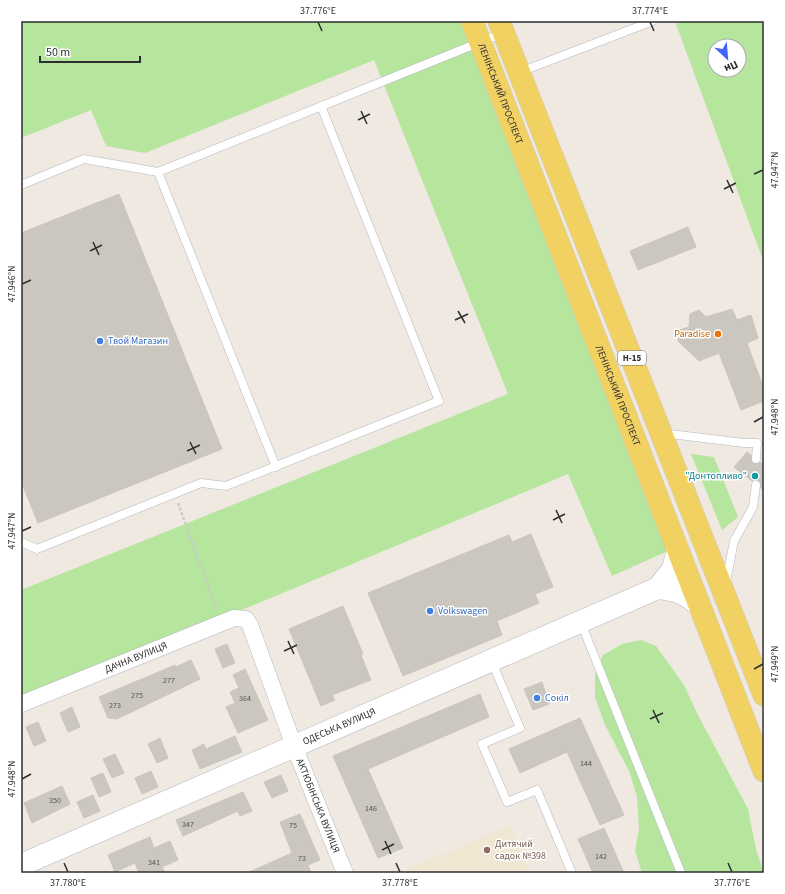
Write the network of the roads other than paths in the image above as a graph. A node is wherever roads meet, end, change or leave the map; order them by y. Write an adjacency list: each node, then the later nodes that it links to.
1 (472, 21): 4 (main road, ЛЕНІНСЬКИЙ ПРОСПЕКТ / Н-15)
2 (653, 21): 5 (lane)
3 (502, 27): 4 (lane); 5 (main road, Н-15)
4 (480, 42): 6 (lane); 14 (main road, ЛЕНІНСЬКИЙ ПРОСПЕКТ / Н-15)
5 (519, 73): 9 (main road, Н-15)
6 (321, 106): 7 (lane); 11 (lane)
7 (158, 172): 8 (lane); 11 (lane)
8 (21, 185)
9 (661, 433): 10 (lane); 16 (main road, Н-15)
10 (756, 459)
11 (276, 467): 13 (lane)
12 (756, 484): 16 (lane)
13 (21, 542)
14 (678, 549): 15 (street, ОДЕСЬКА ВУЛИЦЯ); 17 (main road, ЛЕНІНСЬКИЙ ПРОСПЕКТ / Н-15)
15 (658, 588): 17 (street); 18 (street, ОДЕСЬКА ВУЛИЦЯ)
16 (725, 595): 21 (main road, Н-15)
17 (700, 606): 23 (main road, ЛЕНІНСЬКИЙ ПРОСПЕКТ / Н-15)
18 (580, 622): 20 (street, ОДЕСЬКА ВУЛИЦЯ); 29 (lane)
19 (250, 625): 22 (street, ДАЧНА ВУЛИЦЯ); 24 (street, АКТЮБІНСЬКА ВУЛИЦЯ)
20 (492, 662): 24 (street, ОДЕСЬКА ВУЛИЦЯ); 28 (lane)
21 (764, 695): 23 (main road)
22 (21, 704)
23 (739, 706): 25 (main road, ЛЕНІНСЬКИЙ ПРОСПЕКТ / Н-15)
24 (294, 746): 26 (street, ОДЕСЬКА ВУЛИЦЯ); 27 (street, АКТЮБІНСЬКА ВУЛИЦЯ)
25 (764, 770)
26 (21, 865)
27 (345, 873)
28 (572, 873)
29 (681, 873)

